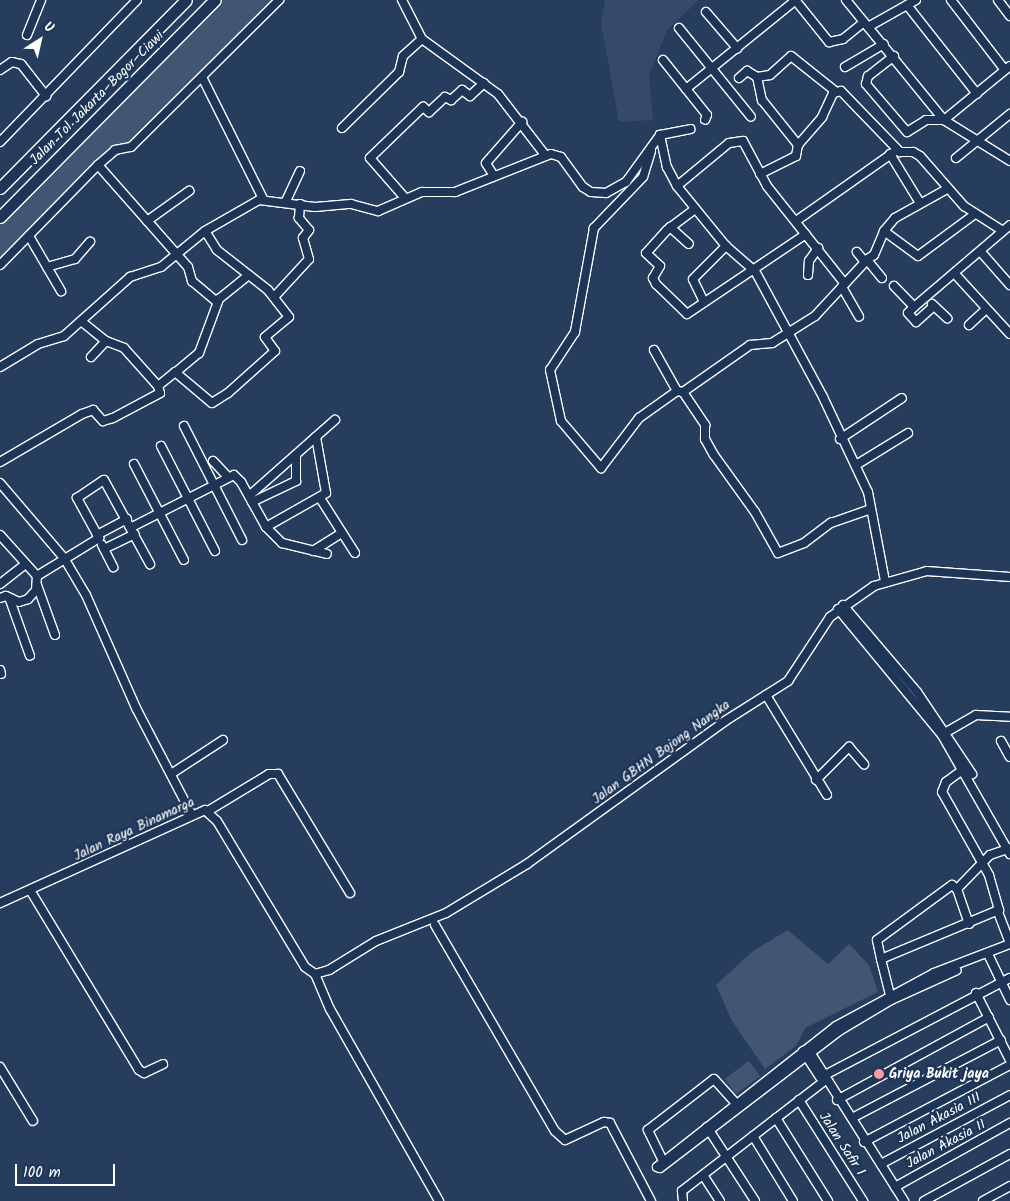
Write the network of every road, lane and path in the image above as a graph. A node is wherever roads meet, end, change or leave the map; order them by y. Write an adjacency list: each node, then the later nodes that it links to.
1 (41, 0): 17 (street)
2 (137, 0): 34 (street)
3 (185, 0): 56 (highway, Jalan Tol Jakarta–Bogor–Ciawi)
4 (215, 0): 66 (highway, Jalan Tol Jakarta–Bogor–Ciawi)
5 (279, 0): 29 (street)
6 (402, 0): 18 (street)
7 (796, 0): 15 (street); 20 (street)
8 (916, 0): 12 (street)
9 (951, 0): 25 (street)
10 (998, 0): 14 (street)
11 (851, 2): 15 (street)
12 (908, 5): 15 (street); 33 (street)
13 (706, 12): 20 (street)
14 (1010, 16)
15 (866, 24): 19 (street)
16 (679, 28): 24 (street)
17 (27, 35)
18 (422, 39): 30 (street); 40 (street)
19 (884, 44): 21 (street); 23 (street)
20 (737, 48): 24 (street)
21 (894, 56): 38 (street); 38 (street)
22 (663, 60): 31 (street)
23 (845, 67)
24 (712, 68): 31 (street); 36 (street)
25 (1008, 68): 33 (street)
26 (0, 70): 34 (street)
27 (757, 77): 28 (street); 32 (street); 45 (street)
28 (739, 78)
29 (203, 79): 51 (street); 60 (street)
30 (484, 83): 39 (street); 59 (street)
31 (686, 89): 37 (street)
32 (834, 91): 45 (street); 47 (street)
33 (977, 94): 38 (street)
34 (46, 96): 44 (street)
35 (1010, 114): 43 (street)
36 (751, 117)
37 (705, 120)
38 (944, 120): 43 (street)
39 (522, 122): 48 (street); 54 (street)
40 (342, 128)
41 (690, 129): 42 (street)
42 (660, 135): 46 (street); 55 (street)
43 (977, 140): 49 (street); 50 (street)
44 (0, 142)
45 (798, 145): 53 (street)
46 (651, 149): 48 (street); 114 (street)
47 (893, 152): 57 (street); 62 (street); 68 (street)
48 (546, 156): 54 (street)
49 (956, 158)
50 (1010, 161)
51 (98, 165): 67 (street); 75 (street)
52 (300, 171): 61 (street)
53 (760, 174): 55 (street); 68 (street)
54 (494, 176): 59 (street)
55 (677, 186): 64 (street)
56 (0, 188)
57 (947, 189): 62 (street); 65 (street)
58 (189, 191): 67 (street)
59 (405, 198): 63 (street)
60 (263, 199): 61 (street); 71 (street)
61 (286, 200): 63 (street)
62 (920, 203): 72 (street)
63 (300, 204): 95 (street)
64 (695, 208): 70 (street); 78 (street)
65 (975, 214): 72 (street); 73 (street)
66 (0, 217)
67 (147, 221): 82 (street)
68 (796, 221): 74 (street)
69 (1010, 225): 73 (street)
70 (670, 228): 77 (street); 98 (street)
71 (205, 231): 82 (street); 87 (street)
72 (884, 231): 83 (street)
73 (1003, 231): 81 (street)
74 (806, 234): 79 (street); 86 (street)
75 (28, 236): 84 (street); 85 (street)
76 (90, 242): 85 (street)
77 (689, 244)
78 (726, 246): 86 (street); 98 (street)
79 (818, 248): 88 (street); 92 (street)
80 (857, 252): 83 (street)
81 (981, 252): 89 (street); 91 (street)
82 (176, 254): 97 (street); 104 (street)
83 (867, 261): 90 (street); 92 (street)
84 (0, 264)
85 (47, 267): 94 (street)
86 (755, 271): 98 (street); 106 (street)
87 (249, 274): 95 (street); 97 (street)
88 (808, 274)
89 (955, 274): 96 (street); 101 (street)
90 (882, 278)
91 (1010, 285)
92 (843, 286): 102 (street); 106 (street)
93 (894, 286): 99 (street)
94 (60, 291)
95 (275, 296): 112 (street)
96 (926, 296): 99 (street); 100 (street)
97 (217, 302): 112 (street)
98 (704, 302)
99 (914, 306): 100 (street)
100 (934, 306): 103 (street)
101 (986, 309): 105 (street); 107 (street)
102 (859, 318)
103 (947, 318)
104 (82, 321): 108 (street); 111 (street)
105 (969, 325)
106 (790, 332): 114 (street); 120 (street)
107 (1010, 334)
108 (106, 341): 110 (street); 113 (street)
109 (654, 350): 114 (street)
110 (91, 357)
111 (0, 367)
112 (176, 372): 113 (street)
113 (158, 386): 124 (street)
114 (680, 392): 133 (street)
115 (902, 398): 120 (street)
116 (335, 420): 119 (street)
117 (184, 426): 129 (street)
118 (908, 433): 126 (street)
119 (316, 437): 122 (street); 131 (street)
120 (840, 439): 126 (street)
121 (161, 446): 130 (street)
122 (296, 456): 132 (street); 132 (street)
123 (213, 461): 127 (street)
124 (0, 462)
125 (134, 464): 134 (street)
126 (856, 465): 133 (street)
127 (228, 476): 129 (street); 132 (street)
128 (0, 483): 147 (street)
129 (213, 486): 130 (street); 141 (street)
130 (188, 498): 134 (street); 143 (street)
131 (320, 498): 136 (street); 138 (street)
132 (251, 499): 136 (street)
133 (871, 509): 154 (street)
134 (160, 513): 137 (street); 148 (street)
135 (127, 519): 137 (street); 140 (street); 140 (street)
136 (266, 527): 144 (street)
137 (133, 531): 142 (street); 149 (street)
138 (342, 533): 144 (street); 145 (street)
139 (0, 535): 150 (street)
140 (98, 537): 142 (street); 147 (street)
141 (242, 540)
142 (104, 549): 151 (street)
143 (215, 551)
144 (313, 551): 146 (street)
145 (355, 553)
146 (327, 554)
147 (64, 558): 152 (street); 170 (street)
148 (184, 560)
149 (150, 564)
150 (24, 565): 152 (street); 155 (street)
151 (113, 566)
152 (37, 576): 156 (street)
153 (1010, 577): 154 (street, Jalan GBHN Bojong Nangka)
154 (885, 581): 159 (street, Jalan GBHN Bojong Nangka)
155 (0, 584)
156 (38, 585): 158 (street); 160 (street)
157 (0, 598): 158 (street)
158 (10, 600): 161 (street)
159 (841, 607): 162 (street, Jalan GBHN Bojong Nangka); 164 (street)
160 (55, 635)
161 (30, 656)
162 (766, 695): 171 (street); 188 (street, Jalan GBHN Bojong Nangka)
163 (1010, 717): 164 (street)
164 (944, 734): 169 (street); 175 (street)
165 (223, 740): 170 (street)
166 (1001, 741): 167 (street)
167 (1010, 757)
168 (864, 764): 171 (street)
169 (964, 769): 175 (street); 176 (street)
170 (171, 774): 174 (street)
171 (816, 780): 172 (street)
172 (827, 795)
173 (208, 811): 174 (street, Jalan Raya Binamarga); 179 (street); 188 (street, Jalan Raya Binamarga)
174 (192, 815): 178 (street, Jalan Raya Binamarga)
175 (1008, 850): 176 (street)
176 (982, 866): 177 (street); 181 (street)
177 (957, 889): 182 (street); 187 (street)
178 (30, 890): 180 (street, Jalan Raya Binamarga); 198 (street)
179 (350, 893)
180 (0, 904)
181 (998, 912): 182 (street); 184 (street)
182 (969, 924): 187 (street)
183 (435, 925): 221 (street)
184 (1010, 944): 186 (street)
185 (1010, 950): 186 (street)
186 (989, 956): 190 (street); 192 (street)
187 (881, 959): 192 (street)
188 (315, 974): 220 (street)
189 (1010, 978): 190 (street)
190 (1001, 982): 191 (street); 193 (street)
191 (976, 993): 194 (street); 201 (street)
192 (890, 997): 196 (street)
193 (1010, 1000)
194 (989, 1017): 195 (street); 203 (street)
195 (1001, 1040): 197 (street); 207 (street)
196 (806, 1051): 201 (street); 205 (street); 210 (street)
197 (1010, 1060)
198 (163, 1064)
199 (1010, 1065): 212 (street)
200 (0, 1067): 208 (street)
201 (825, 1078): 203 (street); 204 (street)
202 (1010, 1095): 215 (street, Jalan Akasia III)
203 (838, 1099): 207 (street); 212 (street)
204 (799, 1100): 206 (street); 226 (street, Jalan Safir 1)
205 (735, 1102): 210 (street); 210 (street)
206 (776, 1118): 211 (street); 225 (street)
207 (852, 1118): 212 (street)
208 (33, 1121)
209 (1010, 1123): 218 (street, Jalan Akasia II)
210 (707, 1128): 214 (street)
211 (753, 1136): 214 (street); 224 (street)
212 (865, 1142): 215 (street); 227 (street)
213 (1010, 1154): 229 (street)
214 (727, 1156): 216 (street); 223 (street)
215 (881, 1164): 218 (street)
216 (703, 1175): 219 (street); 222 (street)
217 (1010, 1186): 230 (street)
218 (895, 1187): 228 (street)
219 (682, 1197)
220 (439, 1201)
221 (651, 1201)
222 (720, 1201)
223 (755, 1201)
224 (793, 1201)
225 (828, 1201)
226 (863, 1201)
227 (899, 1201)
228 (904, 1201)
229 (924, 1201)
230 (983, 1201)

